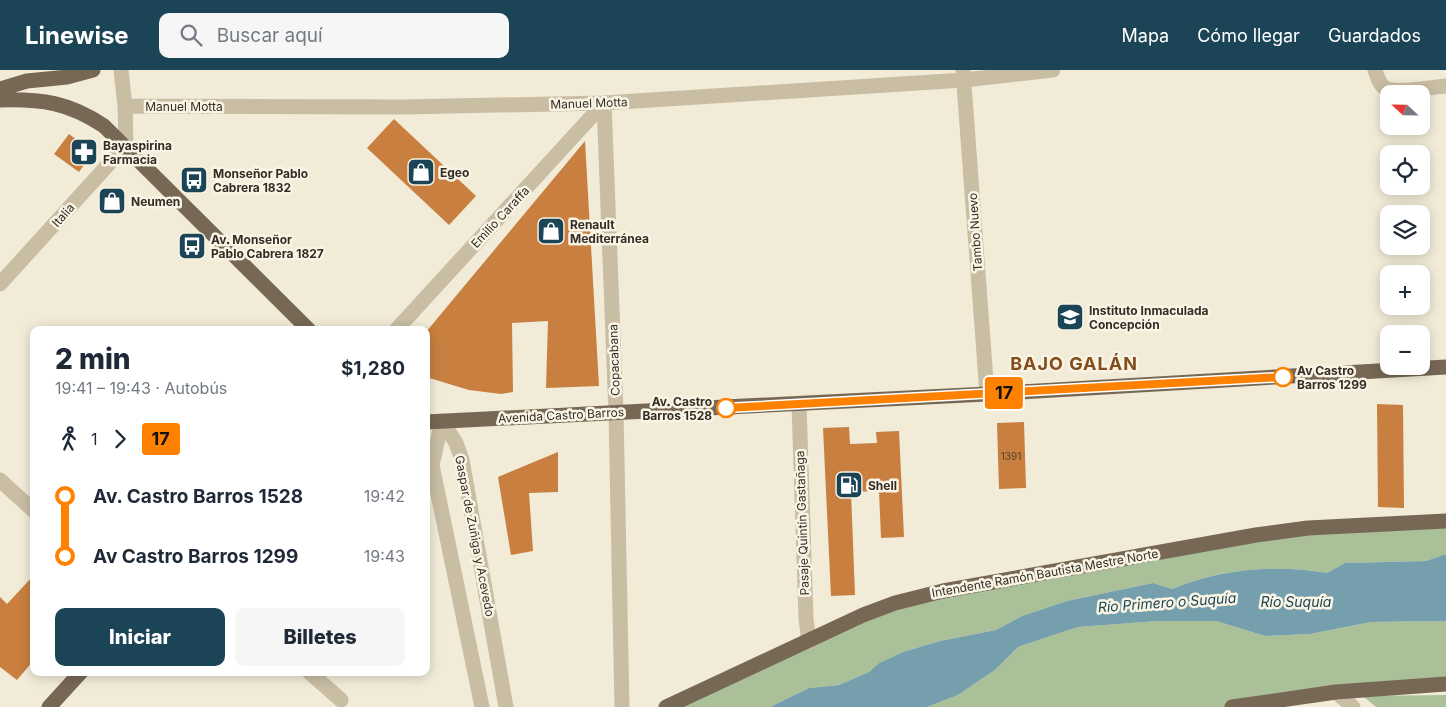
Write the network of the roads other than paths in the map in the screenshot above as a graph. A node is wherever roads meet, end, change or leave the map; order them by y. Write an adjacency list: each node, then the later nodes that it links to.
1 (93, 70): 7 (main road)
2 (121, 70): 10 (street)
3 (1053, 70): 5 (street, Manuel Motta)
4 (1375, 70): 6 (street)
5 (963, 75): 9 (street, Manuel Motta); 16 (street, Tambo Nuevo)
6 (1446, 86)
7 (0, 89)
8 (0, 100): 11 (main road)
9 (604, 103): 10 (street, Manuel Motta); 14 (street, Emilio Caraffa); 18 (street, Copacabana)
10 (125, 106): 11 (street)
11 (126, 146): 12 (street, Italia); 13 (main road)
12 (0, 284)
13 (305, 326)
14 (400, 326)
15 (1446, 367): 16 (main road, Avenida Castro Barros)
16 (987, 394): 17 (main road, Avenida Castro Barros)
17 (799, 404): 18 (main road, Avenida Castro Barros); 25 (street, Pasaje Quintín Gastañaga)
18 (616, 413): 20 (main road, Avenida Castro Barros); 34 (street, Copacabana)
19 (430, 416): 20 (main road, Avenida Castro Barros)
20 (442, 421): 21 (main road); 32 (street); 33 (street, Gaspar de Zuñiga y Acevedo)
21 (430, 422)
22 (0, 480): 23 (street)
23 (30, 507)
24 (1446, 521): 25 (main road, Intendente Ramón Bautista Mestre Norte)
25 (809, 642): 35 (main road, Intendente Ramón Bautista Mestre Norte)
26 (77, 676): 31 (main road)
27 (314, 676): 30 (street)
28 (1446, 684): 29 (main road)
29 (1336, 692): 36 (main road); 37 (street)
30 (340, 700)
31 (49, 707)
32 (482, 707)
33 (506, 707)
34 (622, 707)
35 (666, 707)
36 (1232, 707)
37 (1353, 707)

